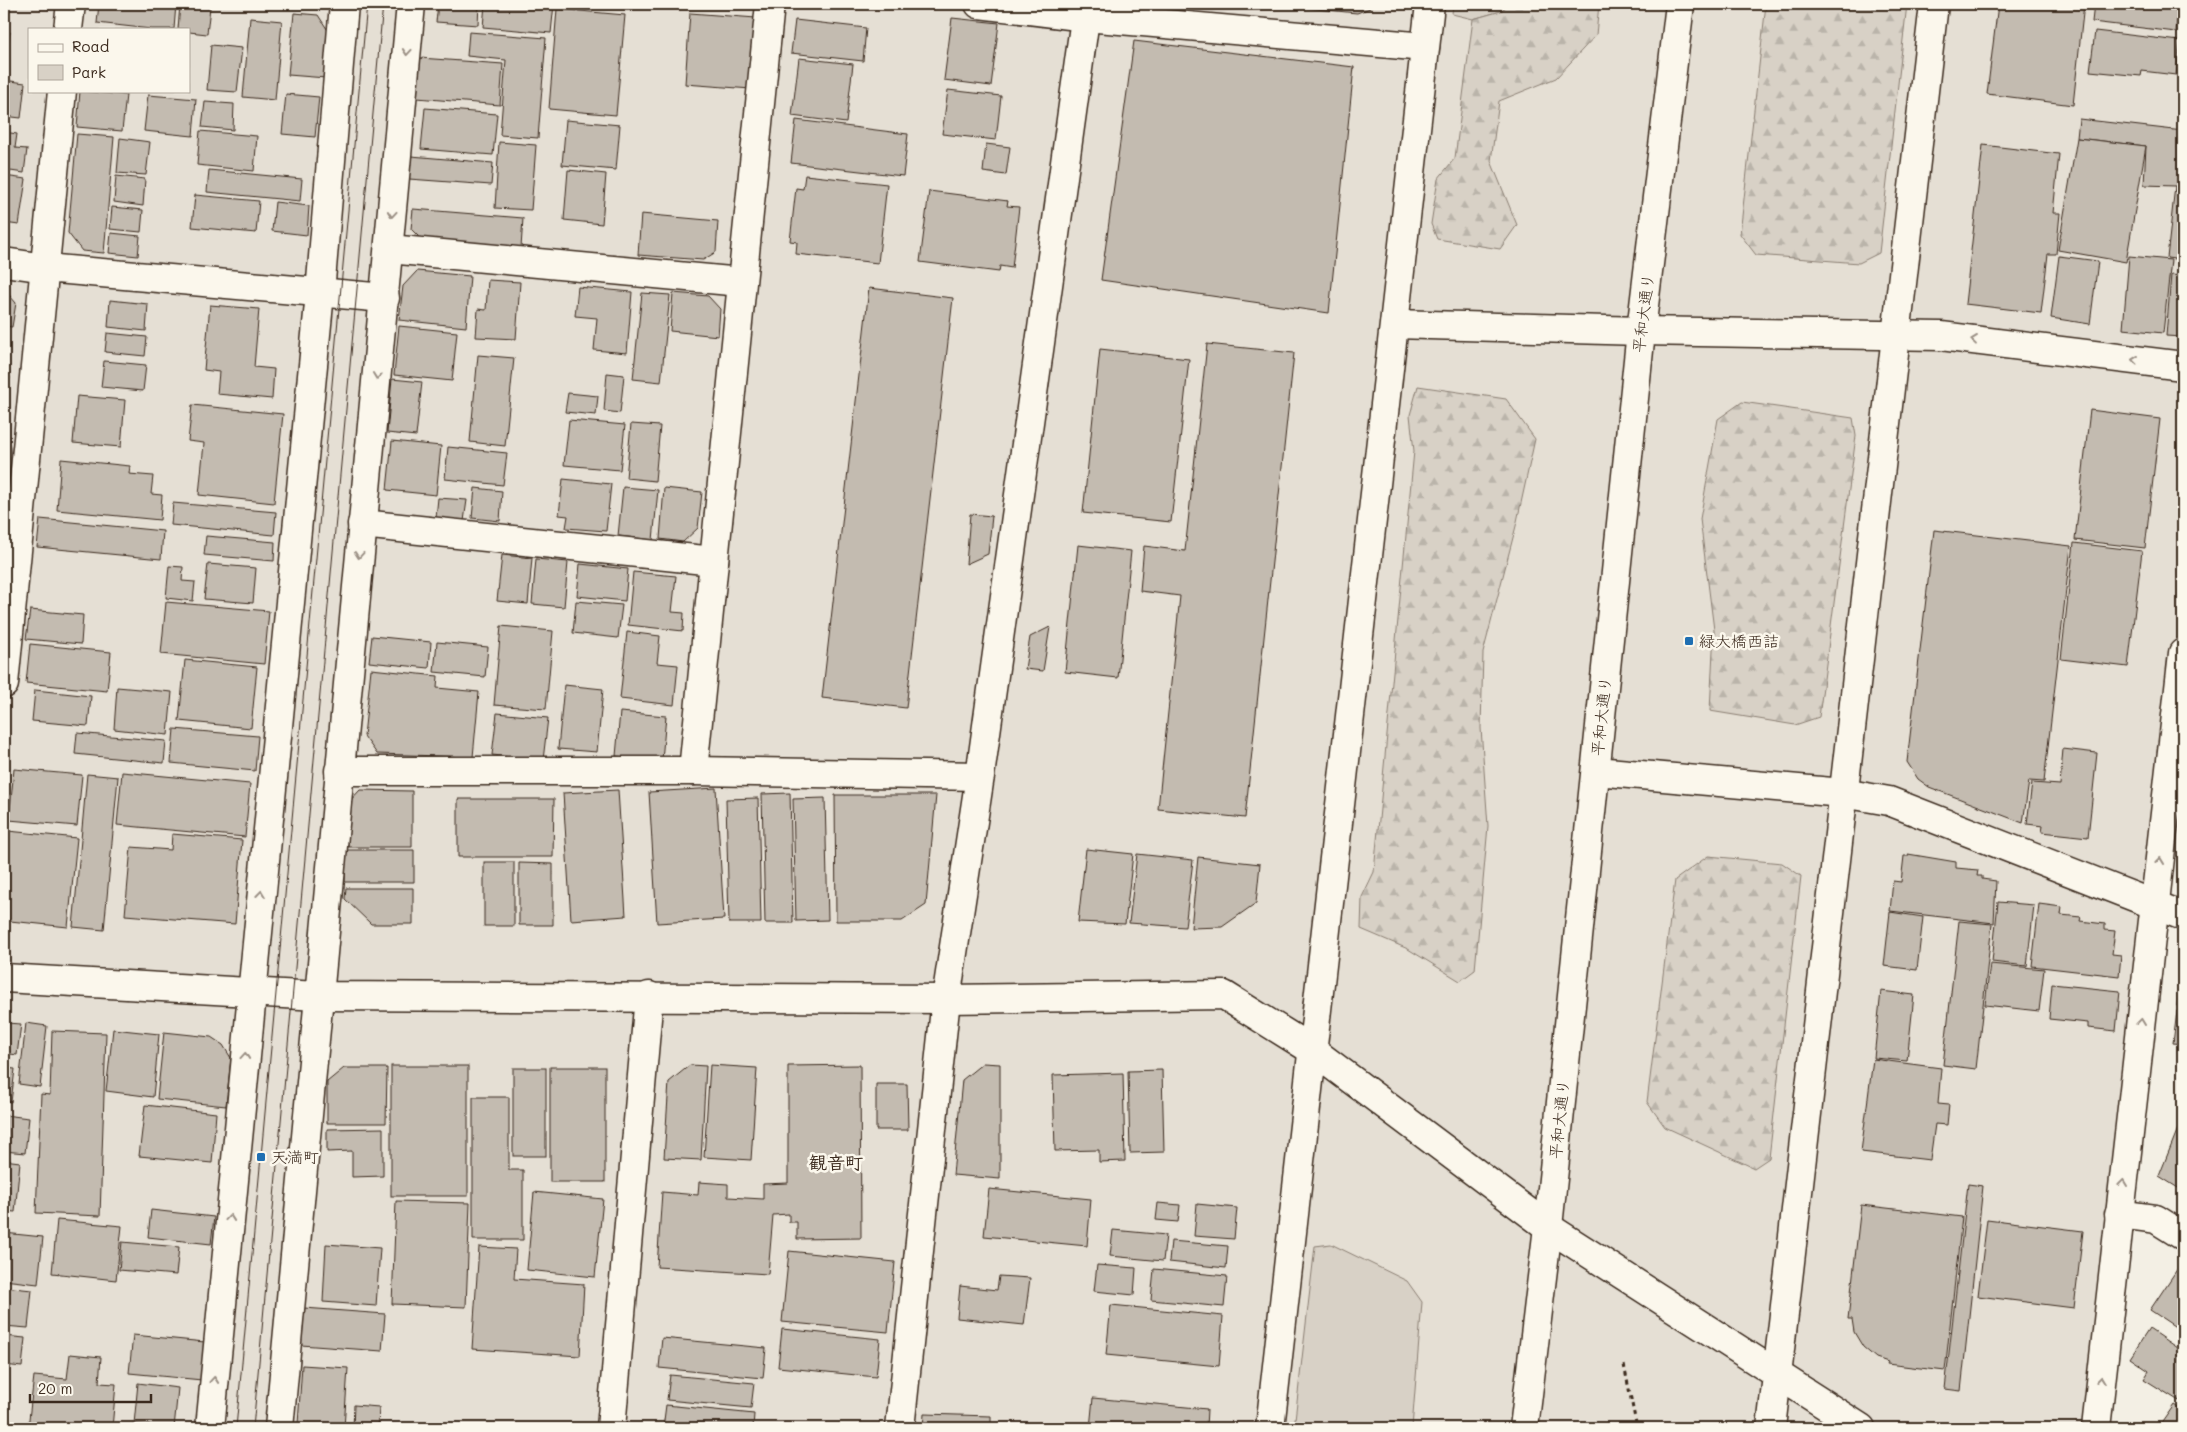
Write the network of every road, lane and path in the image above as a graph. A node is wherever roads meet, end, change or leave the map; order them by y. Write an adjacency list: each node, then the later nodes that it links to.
1 (71, 4): 10 (street)
2 (344, 4): 17 (street)
3 (412, 4): 13 (street, one-way to 13)
4 (770, 4): 16 (street)
5 (980, 4): 9 (street)
6 (1430, 4): 11 (street)
7 (1680, 4): 20 (street, 平和大通り)
8 (1934, 4): 21 (street)
9 (1086, 10): 11 (street); 30 (street)
10 (68, 28)
11 (1425, 47): 19 (street)
12 (62, 92): 15 (street)
13 (389, 249): 16 (street); 18 (street)
14 (4, 262): 15 (street)
15 (45, 268): 17 (street); 26 (street)
16 (741, 282): 24 (street)
17 (320, 293): 18 (street); 35 (street, one-way to 17)
18 (384, 298): 23 (street, one-way to 23)
19 (1395, 324): 20 (street); 39 (street)
20 (1641, 331): 21 (street); 29 (street, 平和大通り)
21 (1894, 336): 22 (street, one-way to 21); 31 (street)
22 (2183, 366)
23 (362, 524): 24 (street); 27 (street, one-way to 27)
24 (714, 561): 28 (street)
25 (2183, 654): 32 (street, one-way to 25)
26 (4, 684)
27 (339, 771): 28 (street); 36 (street)
28 (693, 771): 30 (street)
29 (1596, 771): 31 (street); 41 (street, 平和大通り)
30 (980, 776): 38 (street)
31 (1843, 793): 32 (street); 44 (street)
32 (2155, 904): 33 (street); 40 (street, one-way to 32)
33 (2183, 916)
34 (4, 978): 35 (street)
35 (251, 992): 36 (street); 45 (street, one-way to 35)
36 (318, 996): 37 (street); 46 (street)
37 (648, 996): 38 (street); 47 (street)
38 (946, 999): 39 (street); 48 (street)
39 (1312, 1050): 41 (street); 49 (street)
40 (2119, 1214): 42 (street); 54 (street, one-way to 40)
41 (1548, 1227): 44 (street); 50 (street, 平和大通り)
42 (2183, 1236)
43 (1624, 1364): 51 (path)
44 (1777, 1375): 52 (street); 53 (street)
45 (210, 1428)
46 (279, 1428)
47 (611, 1428)
48 (900, 1428)
49 (1270, 1428)
50 (1524, 1428)
51 (1637, 1428)
52 (1771, 1428)
53 (1861, 1428)
54 (2096, 1428)

